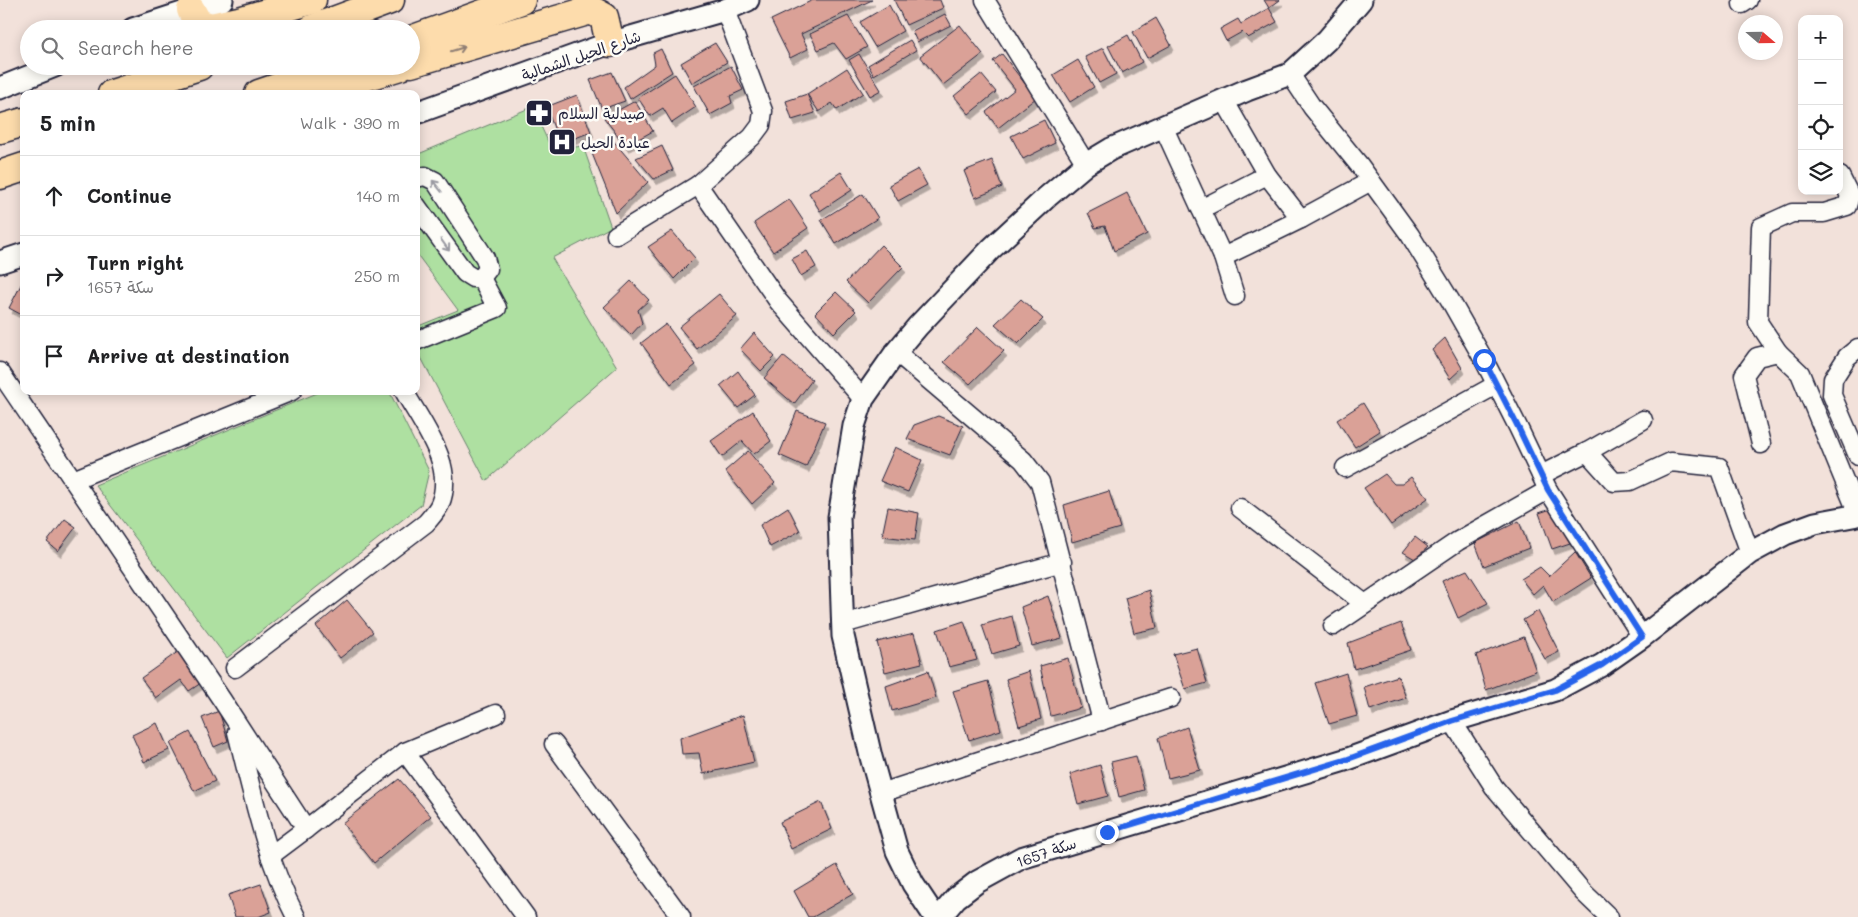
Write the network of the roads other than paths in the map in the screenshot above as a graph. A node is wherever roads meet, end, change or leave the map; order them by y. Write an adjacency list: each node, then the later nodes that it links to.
1 (222, 0): 8 (street)
2 (312, 0): 12 (highway)
3 (390, 0): 13 (highway)
4 (521, 0): 14 (highway)
5 (748, 0): 9 (street, شارع الحيل الشمالية)
6 (985, 0): 33 (street)
7 (1361, 0): 18 (street)
8 (191, 10): 10 (street); 11 (highway)
9 (724, 10): 15 (street, شارع الحيل الشمالية); 41 (street)
10 (162, 20)
11 (196, 20)
12 (242, 20)
13 (336, 20)
14 (420, 37)
15 (610, 43): 16 (highway, one-way to 15); 29 (street, شارع الحيل الشمالية)
16 (420, 60)
17 (20, 67): 19 (street)
18 (1290, 74): 28 (street); 39 (street)
19 (0, 75)
20 (32, 75): 24 (street)
21 (171, 75): 25 (highway)
22 (313, 75): 26 (highway)
23 (371, 75): 27 (highway)
24 (0, 88)
25 (124, 90)
26 (270, 90)
27 (322, 90)
28 (1224, 100): 31 (street); 36 (street)
29 (420, 112)
30 (20, 123): 32 (highway)
31 (1163, 126): 33 (street); 43 (street)
32 (0, 129)
33 (1086, 164): 54 (street)
34 (20, 168): 35 (highway)
35 (0, 174)
36 (1267, 175): 43 (street); 45 (street)
37 (420, 177): 50 (street, one-way to 37)
38 (20, 181): 42 (highway)
39 (1371, 181): 45 (street); 57 (street)
40 (1843, 182): 55 (street)
41 (698, 185): 46 (street); 60 (street)
42 (0, 187)
43 (1201, 209): 48 (street)
44 (420, 211): 50 (street, one-way to 50)
45 (1301, 219): 48 (street)
46 (616, 235)
47 (20, 255): 49 (street)
48 (1223, 257): 51 (street)
49 (0, 262)
50 (481, 278): 52 (street)
51 (1235, 296)
52 (420, 339)
53 (1858, 348): 64 (street)
54 (896, 352): 60 (street); 72 (street)
55 (1778, 352): 62 (street); 68 (street)
56 (0, 372): 66 (street)
57 (1496, 385): 65 (street); 67 (street)
58 (282, 395): 66 (street)
59 (406, 395): 77 (street)
60 (863, 399): 74 (street)
61 (1643, 420): 63 (street)
62 (1761, 444)
63 (1587, 452): 67 (street); 71 (street)
64 (1858, 456)
65 (1345, 468)
66 (73, 480): 80 (street)
67 (1545, 482): 73 (street); 76 (street)
68 (1853, 490): 70 (street)
69 (1240, 508): 73 (street)
70 (1858, 515): 71 (street, سكة 1657)
71 (1750, 553): 76 (street, سكة 1657)
72 (1062, 562): 74 (street); 81 (street)
73 (1365, 604): 75 (street)
74 (843, 624): 85 (street)
75 (1333, 626)
76 (1642, 637): 82 (street, سكة 1657)
77 (235, 668)
78 (1171, 698): 81 (street)
79 (496, 714): 84 (street)
80 (233, 718): 86 (street); 87 (street)
81 (1102, 721): 85 (street)
82 (1452, 721): 92 (street, سكة 1657); 93 (street)
83 (554, 744): 90 (street)
84 (405, 752): 86 (street); 89 (street)
85 (881, 793): 91 (street)
86 (306, 829): 87 (street)
87 (270, 856): 88 (street)
88 (296, 917)
89 (526, 917)
90 (681, 917)
91 (935, 917)
92 (940, 917)
93 (1609, 917)

